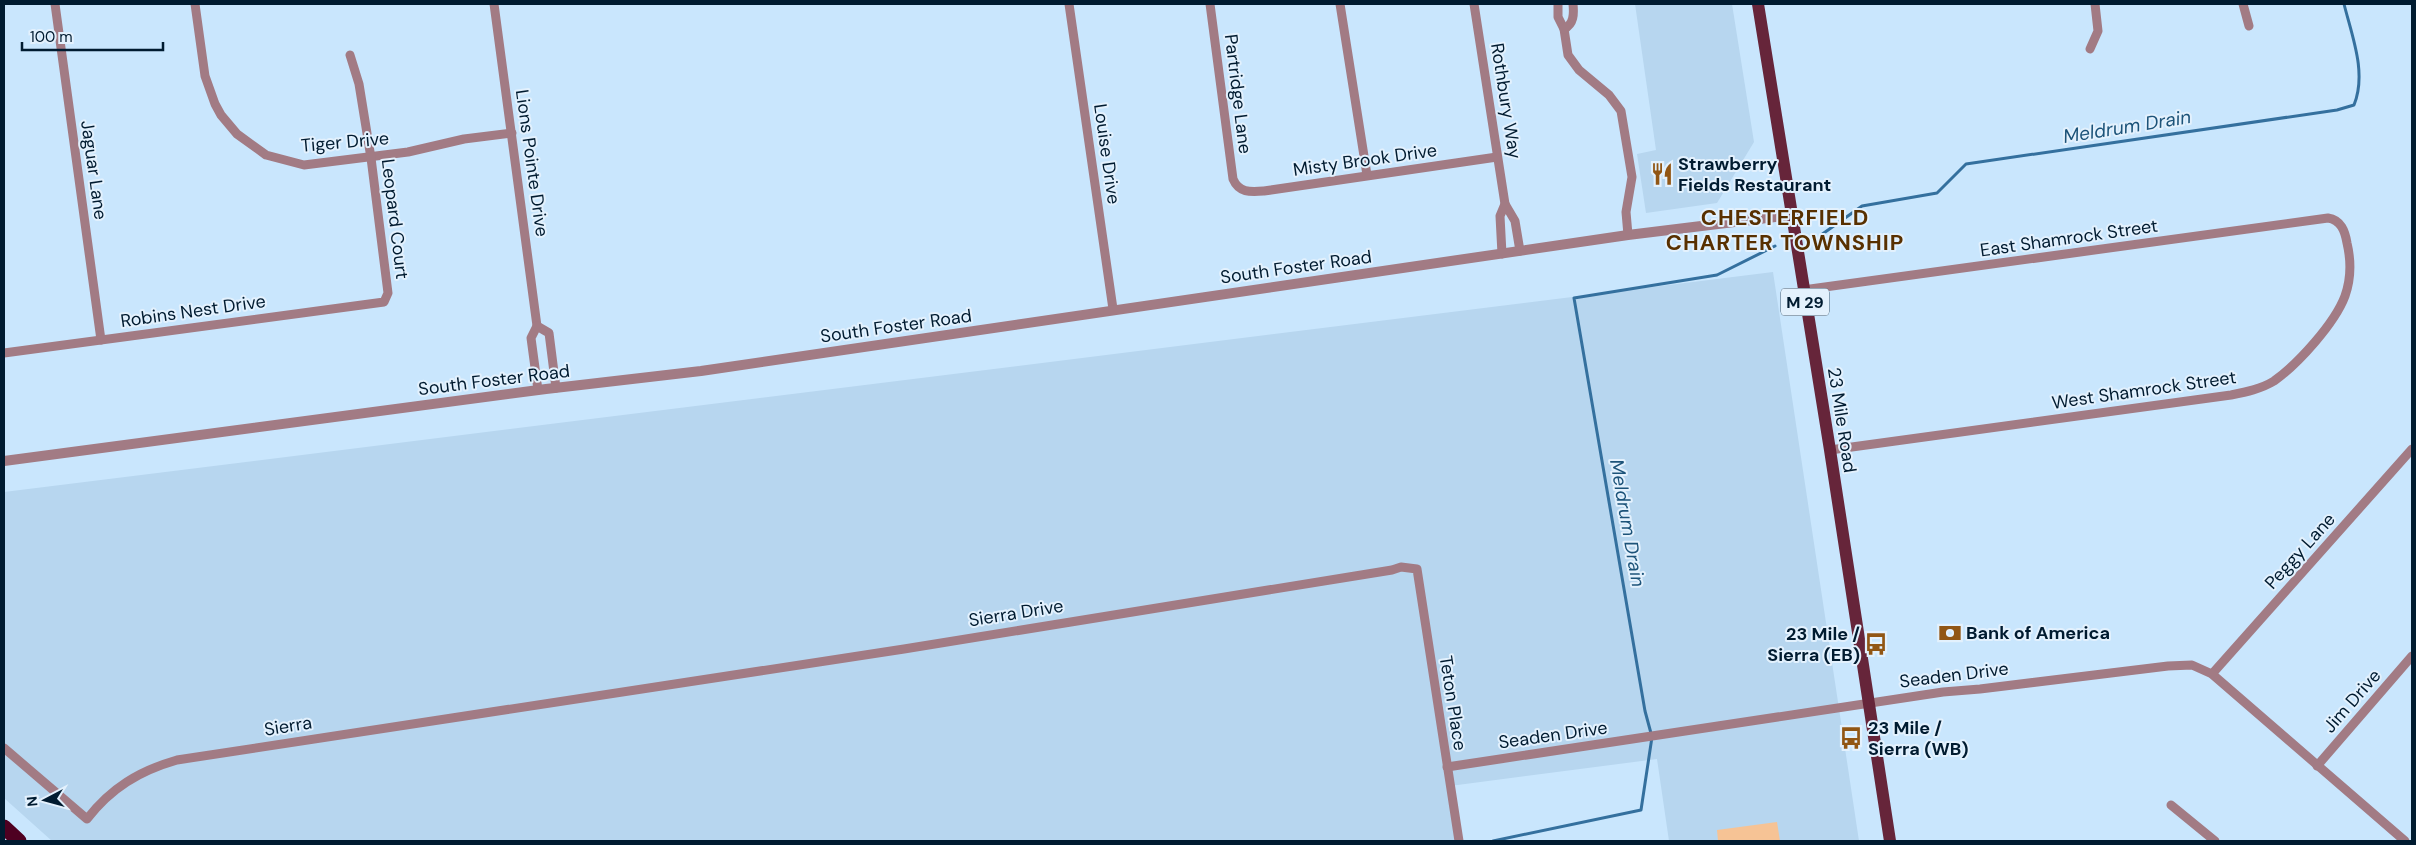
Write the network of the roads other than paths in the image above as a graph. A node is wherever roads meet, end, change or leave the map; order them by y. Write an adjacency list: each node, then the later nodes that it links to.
1 (55, 4): 32 (street, Jaguar Lane)
2 (195, 4): 19 (street, Tiger Drive)
3 (494, 4): 17 (street, Lions Pointe Drive)
4 (1069, 4): 30 (street, Louise Drive)
5 (1210, 4): 21 (street, Partridge Lane)
6 (1340, 4): 20 (street)
7 (1474, 4): 18 (street, Rothbury Way)
8 (1558, 4): 14 (street)
9 (1573, 4): 14 (street)
10 (1758, 4): 23 (main road, 23 Mile Road / M 29)
11 (2095, 4): 15 (street)
12 (2243, 4): 13 (street)
13 (2249, 26)
14 (1564, 29): 25 (street)
15 (2090, 49)
16 (350, 55): 19 (street, Leopard Court)
17 (512, 133): 19 (street, Tiger Drive); 31 (street, Lions Pointe Drive)
18 (1497, 157): 20 (street, Misty Brook Drive); 22 (street, Rothbury Way)
19 (371, 158): 29 (street, Leopard Court)
20 (1367, 175): 21 (street, Misty Brook Drive)
21 (1238, 187)
22 (1505, 204): 26 (street, Rothbury Way); 27 (street, Rothbury Way)
23 (1791, 215): 25 (street, South Foster Road); 28 (main road, 23 Mile Road / M 29)
24 (2338, 221): 28 (street, East Shamrock Street); 37 (street, West Shamrock Street)
25 (1628, 235): 26 (street, South Foster Road)
26 (1520, 251): 27 (street, South Foster Road)
27 (1502, 254): 30 (street, South Foster Road)
28 (1803, 290): 37 (main road, 23 Mile Road / M 29)
29 (386, 300): 32 (street, Robins Nest Drive)
30 (1113, 309): 34 (street, South Foster Road)
31 (537, 326): 34 (street); 35 (street)
32 (101, 340): 33 (street, Robins Nest Drive)
33 (4, 353)
34 (556, 388): 35 (street, South Foster Road)
35 (538, 390): 38 (street, South Foster Road)
36 (2412, 449): 41 (street, Peggy Lane)
37 (1830, 450): 43 (main road, 23 Mile Road / M 29)
38 (4, 461)
39 (1417, 569): 42 (street, Sierra Drive); 46 (street, Teton Place)
40 (2412, 656): 45 (street, Jim Drive)
41 (2212, 674): 43 (street, Seaden Drive); 45 (street, Seaden Drive)
42 (621, 691): 44 (street, Sierra)
43 (1869, 702): 46 (street, Seaden Drive); 51 (main road, 23 Mile Road / M 29)
44 (4, 748)
45 (2317, 766): 53 (street, Seaden Drive)
46 (1447, 767): 50 (street, Teton Place)
47 (2171, 805): 52 (street)
48 (4, 827): 49 (highway)
49 (19, 841)
50 (1459, 841)
51 (1890, 841)
52 (2215, 841)
53 (2405, 841)

